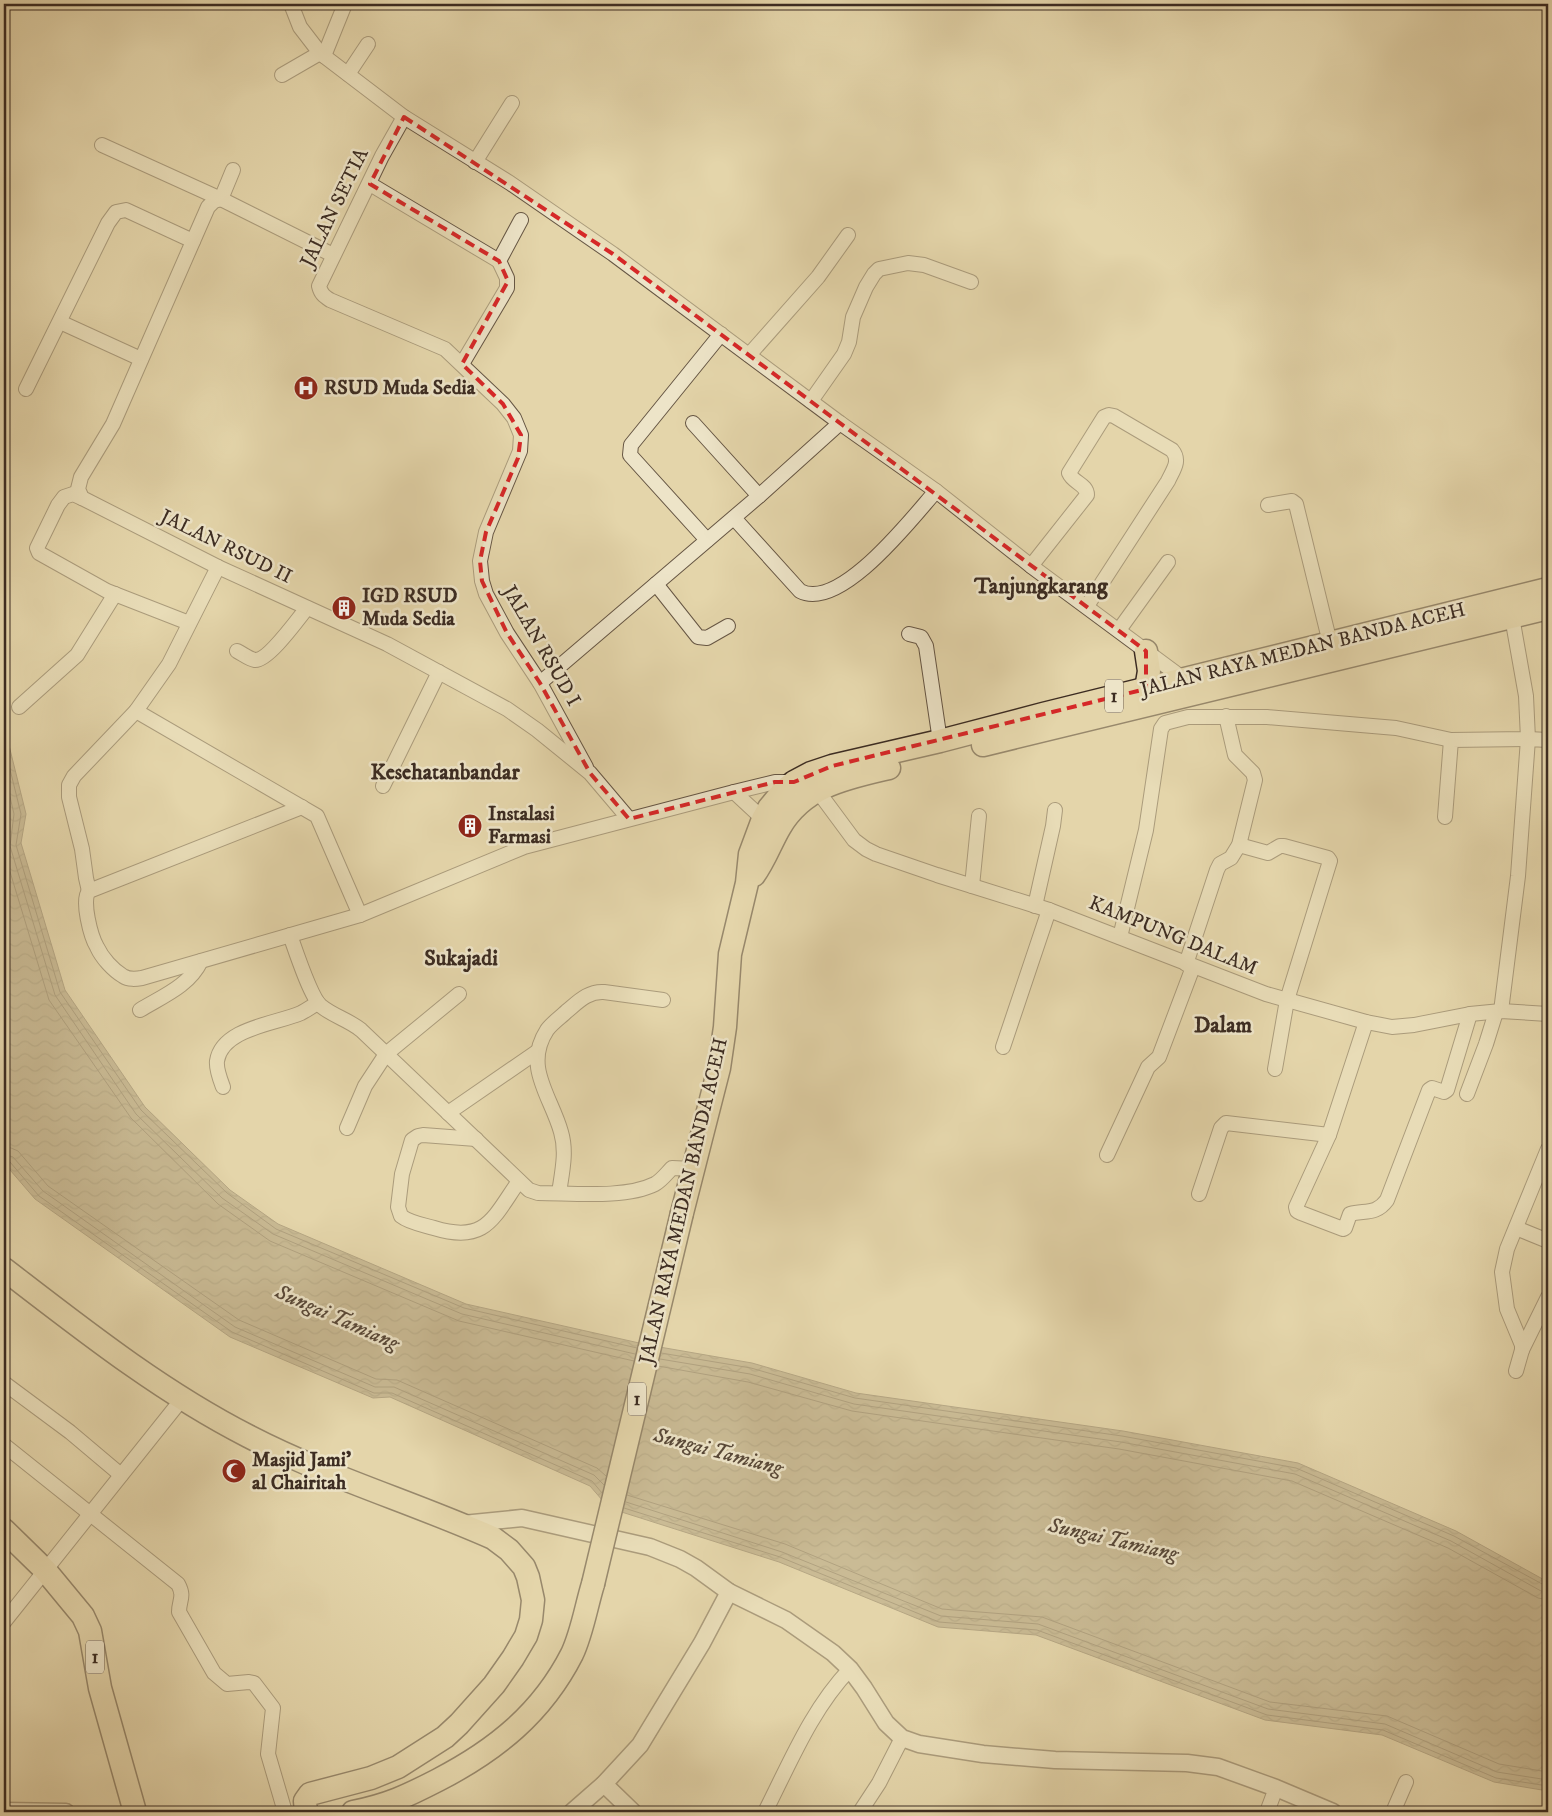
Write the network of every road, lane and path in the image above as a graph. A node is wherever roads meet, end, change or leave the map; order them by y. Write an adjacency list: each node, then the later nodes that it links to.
1 (291, 4): 4 (street)
2 (345, 4): 4 (street)
3 (368, 44): 5 (street)
4 (322, 54): 5 (street); 6 (street)
5 (348, 74): 8 (street)
6 (282, 75)
7 (512, 103): 10 (street)
8 (404, 117): 10 (street); 12 (street, JALAN SETIA)
9 (102, 145): 13 (street)
10 (475, 162): 21 (street)
11 (233, 170): 13 (street)
12 (370, 184): 17 (street, JALAN SETIA); 18 (street)
13 (221, 200): 16 (street); 17 (street)
14 (521, 220): 18 (street)
15 (848, 234): 22 (street)
16 (193, 241): 20 (street); 23 (street)
17 (333, 255): 24 (street, JALAN SETIA)
18 (499, 260): 24 (street)
19 (971, 282): 26 (street)
20 (60, 322): 23 (street); 25 (street)
21 (721, 334): 22 (street); 35 (street)
22 (749, 355): 26 (street)
23 (141, 359): 31 (street)
24 (462, 364): 34 (street, JALAN SETIA)
25 (26, 389)
26 (811, 401): 28 (street)
27 (693, 423): 30 (street)
28 (840, 423): 29 (street); 30 (street)
29 (936, 491): 33 (street); 38 (street)
30 (759, 496): 33 (street)
31 (82, 498): 37 (street, JALAN RSUD II); 41 (street)
32 (1268, 505): 50 (street)
33 (734, 518): 35 (street)
34 (486, 532): 54 (street, JALAN RSUD I)
35 (707, 540): 39 (street)
36 (1168, 562): 48 (street)
37 (218, 566): 43 (street, JALAN RSUD II); 46 (street)
38 (1032, 566): 42 (street); 42 (street)
39 (656, 584): 47 (street); 54 (street)
40 (1548, 589): 50 (highway, JALAN RAYA MEDAN BANDA ACEH / 1)
41 (115, 594): 46 (street); 57 (street)
42 (1087, 606): 48 (street)
43 (307, 608): 51 (street); 53 (street, JALAN RSUD II)
44 (1548, 608): 45 (highway, JALAN RAYA MEDAN BANDA ACEH / 1)
45 (1512, 617): 56 (highway, JALAN RAYA MEDAN BANDA ACEH / 1); 61 (street)
46 (189, 623): 58 (street)
47 (728, 626)
48 (1119, 630): 52 (street)
49 (909, 634): 64 (street)
50 (1330, 643): 56 (highway, JALAN RAYA MEDAN BANDA ACEH / 1)
51 (238, 651)
52 (1146, 651): 55 (highway); 56 (street)
53 (438, 672): 65 (street, JALAN RSUD II); 67 (street)
54 (540, 683): 65 (street, JALAN RSUD I)
55 (1146, 689): 56 (highway, JALAN RAYA MEDAN BANDA ACEH / 1); 60 (highway, JALAN RAYA MEDAN BANDA ACEH / 1)
56 (1185, 698): 59 (street); 60 (highway, JALAN RAYA MEDAN BANDA ACEH / 1); 84 (street)
57 (19, 707)
58 (136, 711): 70 (street); 79 (street)
59 (1226, 716): 62 (street); 76 (street)
60 (1045, 722): 64 (highway, JALAN RAYA MEDAN BANDA ACEH / 1); 68 (highway, JALAN RAYA MEDAN BANDA ACEH / 1)
61 (1528, 739): 62 (street); 63 (street); 92 (street)
62 (1451, 740): 73 (street)
63 (1548, 740)
64 (940, 741): 66 (highway, JALAN RAYA MEDAN BANDA ACEH / 1)
65 (590, 773): 74 (street, JALAN RSUD II)
66 (794, 782): 69 (street); 75 (highway, JALAN RAYA MEDAN BANDA ACEH / 1)
67 (383, 786)
68 (817, 790): 77 (highway, JALAN RAYA MEDAN BANDA ACEH / 1); 78 (street, KAMPUNG DALAM)
69 (734, 792): 74 (street); 75 (street)
70 (302, 807): 79 (street); 82 (street)
71 (1055, 810): 80 (street)
72 (979, 816): 78 (street)
73 (1445, 817)
74 (629, 819): 82 (street)
75 (763, 819): 77 (highway, JALAN RAYA MEDAN BANDA ACEH / 1)
76 (1239, 845): 86 (street); 89 (street)
77 (747, 883): 108 (highway, JALAN RAYA MEDAN BANDA ACEH / 1)
78 (972, 886): 80 (street, KAMPUNG DALAM)
79 (90, 891): 85 (street)
80 (1035, 906): 81 (street, KAMPUNG DALAM)
81 (1049, 910): 84 (street, KAMPUNG DALAM); 96 (street)
82 (360, 915): 83 (street)
83 (290, 935): 85 (street); 90 (street)
84 (1120, 937): 86 (street, KAMPUNG DALAM)
85 (201, 961): 91 (street)
86 (1190, 965): 89 (street, KAMPUNG DALAM); 107 (street)
87 (459, 994): 98 (street)
88 (663, 1000): 97 (street)
89 (1287, 1000): 95 (street, KAMPUNG DALAM); 99 (street)
90 (318, 1003): 98 (street); 100 (street)
91 (140, 1010)
92 (1499, 1012): 93 (street, KAMPUNG DALAM); 94 (street, KAMPUNG DALAM); 101 (street)
93 (1470, 1014): 95 (street, KAMPUNG DALAM); 104 (street)
94 (1548, 1014)
95 (1366, 1022): 104 (street)
96 (1003, 1047)
97 (538, 1051): 102 (street); 110 (street)
98 (386, 1054): 102 (street); 103 (street)
99 (1275, 1070)
100 (223, 1087)
101 (1467, 1094)
102 (448, 1113): 105 (street)
103 (347, 1128)
104 (1329, 1135): 111 (street)
105 (476, 1139): 109 (street); 109 (street)
106 (1548, 1149): 112 (street)
107 (1106, 1155)
108 (694, 1169): 110 (street); 138 (highway, JALAN RAYA MEDAN BANDA ACEH / 1, bridge)
109 (519, 1181): 110 (street)
110 (560, 1193)
111 (1199, 1194)
112 (1516, 1228): 113 (street); 116 (street)
113 (1548, 1241)
114 (4, 1269): 119 (highway)
115 (1548, 1297): 116 (street)
116 (1522, 1350): 117 (street)
117 (1516, 1370)
118 (4, 1383): 121 (street)
119 (182, 1400): 121 (street); 123 (highway)
120 (4, 1446): 122 (street)
121 (122, 1475): 122 (street)
122 (90, 1516): 125 (street); 136 (street)
123 (463, 1524): 126 (street); 137 (highway)
124 (4, 1530): 125 (highway, 1)
125 (45, 1570): 127 (street); 135 (highway, 1)
126 (729, 1592): 128 (street); 131 (street)
127 (4, 1622)
128 (850, 1669): 129 (street); 141 (street)
129 (902, 1738): 132 (street); 142 (street)
130 (1406, 1782): 145 (street)
131 (604, 1784): 139 (street); 140 (street)
132 (1276, 1788): 143 (street); 144 (street)
133 (4, 1811): 134 (street)
134 (66, 1812)
135 (135, 1812)
136 (285, 1812)
137 (306, 1812)
138 (353, 1812)
139 (572, 1812)
140 (633, 1812)
141 (765, 1812)
142 (860, 1812)
143 (1267, 1812)
144 (1333, 1812)
145 (1393, 1812)

